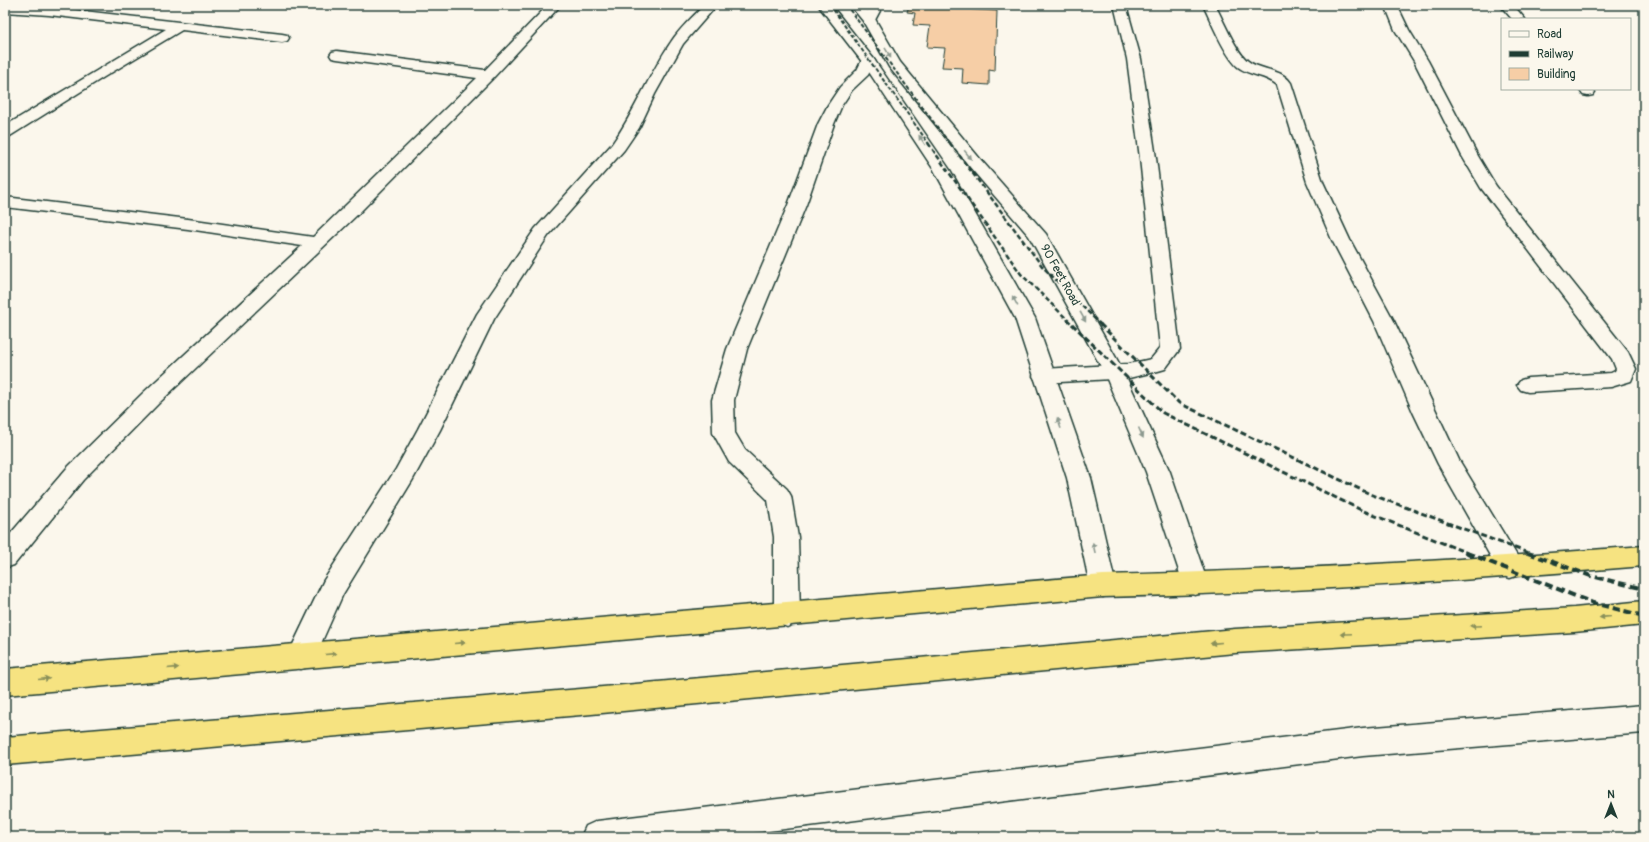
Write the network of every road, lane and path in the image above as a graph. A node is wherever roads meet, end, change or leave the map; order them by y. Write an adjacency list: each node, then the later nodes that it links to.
1 (555, 5): 16 (street)
2 (711, 5): 30 (street)
3 (824, 5): 15 (street)
4 (856, 5): 10 (street, 90 Feet Road)
5 (1120, 5): 20 (street)
6 (1209, 5): 25 (street)
7 (1391, 5): 22 (street)
8 (1506, 5): 11 (street)
9 (15, 7): 12 (street)
10 (873, 12): 20 (street, 90 Feet Road, one-way to 20)
11 (1518, 18)
12 (180, 26): 13 (street); 17 (street)
13 (282, 38)
14 (336, 55): 16 (street)
15 (868, 62): 21 (street, one-way to 15); 29 (street)
16 (488, 75): 19 (street)
17 (5, 133)
18 (5, 202): 19 (street)
19 (316, 243): 24 (street)
20 (1114, 372): 21 (street); 26 (street, 90 Feet Road, one-way to 26)
21 (1043, 376): 27 (street, one-way to 21)
22 (1528, 385)
23 (1644, 556): 25 (highway)
24 (5, 558)
25 (1510, 567): 26 (highway)
26 (1195, 584): 27 (highway)
27 (1103, 586): 29 (highway)
28 (1644, 613): 33 (highway, one-way to 33)
29 (787, 615): 30 (highway, one-way to 29)
30 (301, 656): 31 (highway, one-way to 30)
31 (5, 682)
32 (1644, 719): 34 (street)
33 (5, 751)
34 (605, 836)

